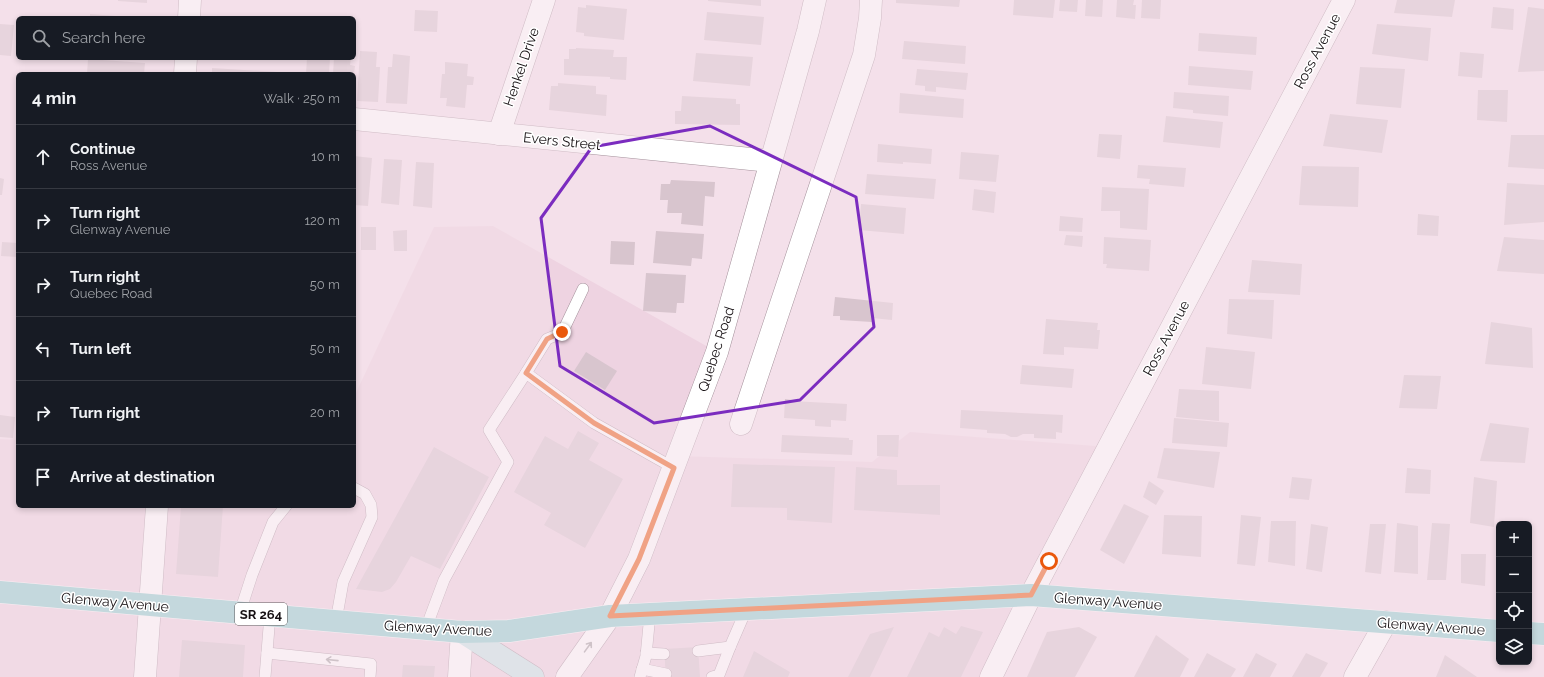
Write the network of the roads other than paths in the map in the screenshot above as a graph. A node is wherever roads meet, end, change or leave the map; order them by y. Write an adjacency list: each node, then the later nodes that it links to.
1 (190, 0): 6 (street)
2 (544, 0): 10 (street, Henkel Drive)
3 (815, 0): 11 (street, Quebec Road)
4 (871, 0): 14 (street)
5 (1344, 0): 20 (street, Ross Avenue)
6 (189, 16)
7 (186, 60): 8 (street)
8 (185, 72)
9 (356, 119): 10 (street, Evers Street)
10 (499, 134): 11 (street, Evers Street)
11 (770, 161): 15 (street, Quebec Road)
12 (583, 289): 13 (lane)
13 (526, 373): 15 (lane); 29 (lane)
14 (741, 424)
15 (674, 468): 26 (street, Quebec Road)
16 (356, 489): 27 (lane)
17 (157, 508): 21 (street)
18 (284, 508): 23 (lane)
19 (0, 592): 21 (main road, Glenway Avenue / SR 264)
20 (1031, 595): 22 (main road, Glenway Avenue / SR 264); 28 (main road, Glenway Avenue / SR 264); 48 (street, Ross Avenue)
21 (150, 604): 23 (main road, Glenway Avenue / SR 264); 41 (street)
22 (746, 610): 24 (main road, Glenway Avenue / SR 264); 34 (lane)
23 (240, 612): 25 (main road, Glenway Avenue / SR 264)
24 (650, 614): 26 (main road, Glenway Avenue / SR 264); 37 (lane)
25 (270, 615): 27 (main road, Glenway Avenue / SR 264); 36 (lane)
26 (610, 616): 31 (main road, Glenway Avenue / SR 264); 46 (street, Quebec Road, one-way to 26)
27 (336, 620): 29 (main road, Glenway Avenue / SR 264)
28 (1386, 622): 30 (main road, Glenway Avenue / SR 264); 49 (street)
29 (426, 628): 31 (main road, Glenway Avenue / SR 264)
30 (1496, 631)
31 (462, 632): 44 (street); 45 (main road)
32 (1532, 633): 33 (main road)
33 (1544, 634)
34 (730, 647): 35 (lane); 47 (lane)
35 (698, 651)
36 (267, 653): 42 (lane); 43 (lane, one-way to 36)
37 (646, 653): 38 (lane); 39 (lane)
38 (664, 654)
39 (641, 673): 40 (lane)
40 (666, 674)
41 (145, 677)
42 (265, 677)
43 (370, 677)
44 (459, 677)
45 (533, 677)
46 (567, 677)
47 (712, 677)
48 (991, 677)
49 (1355, 677)

